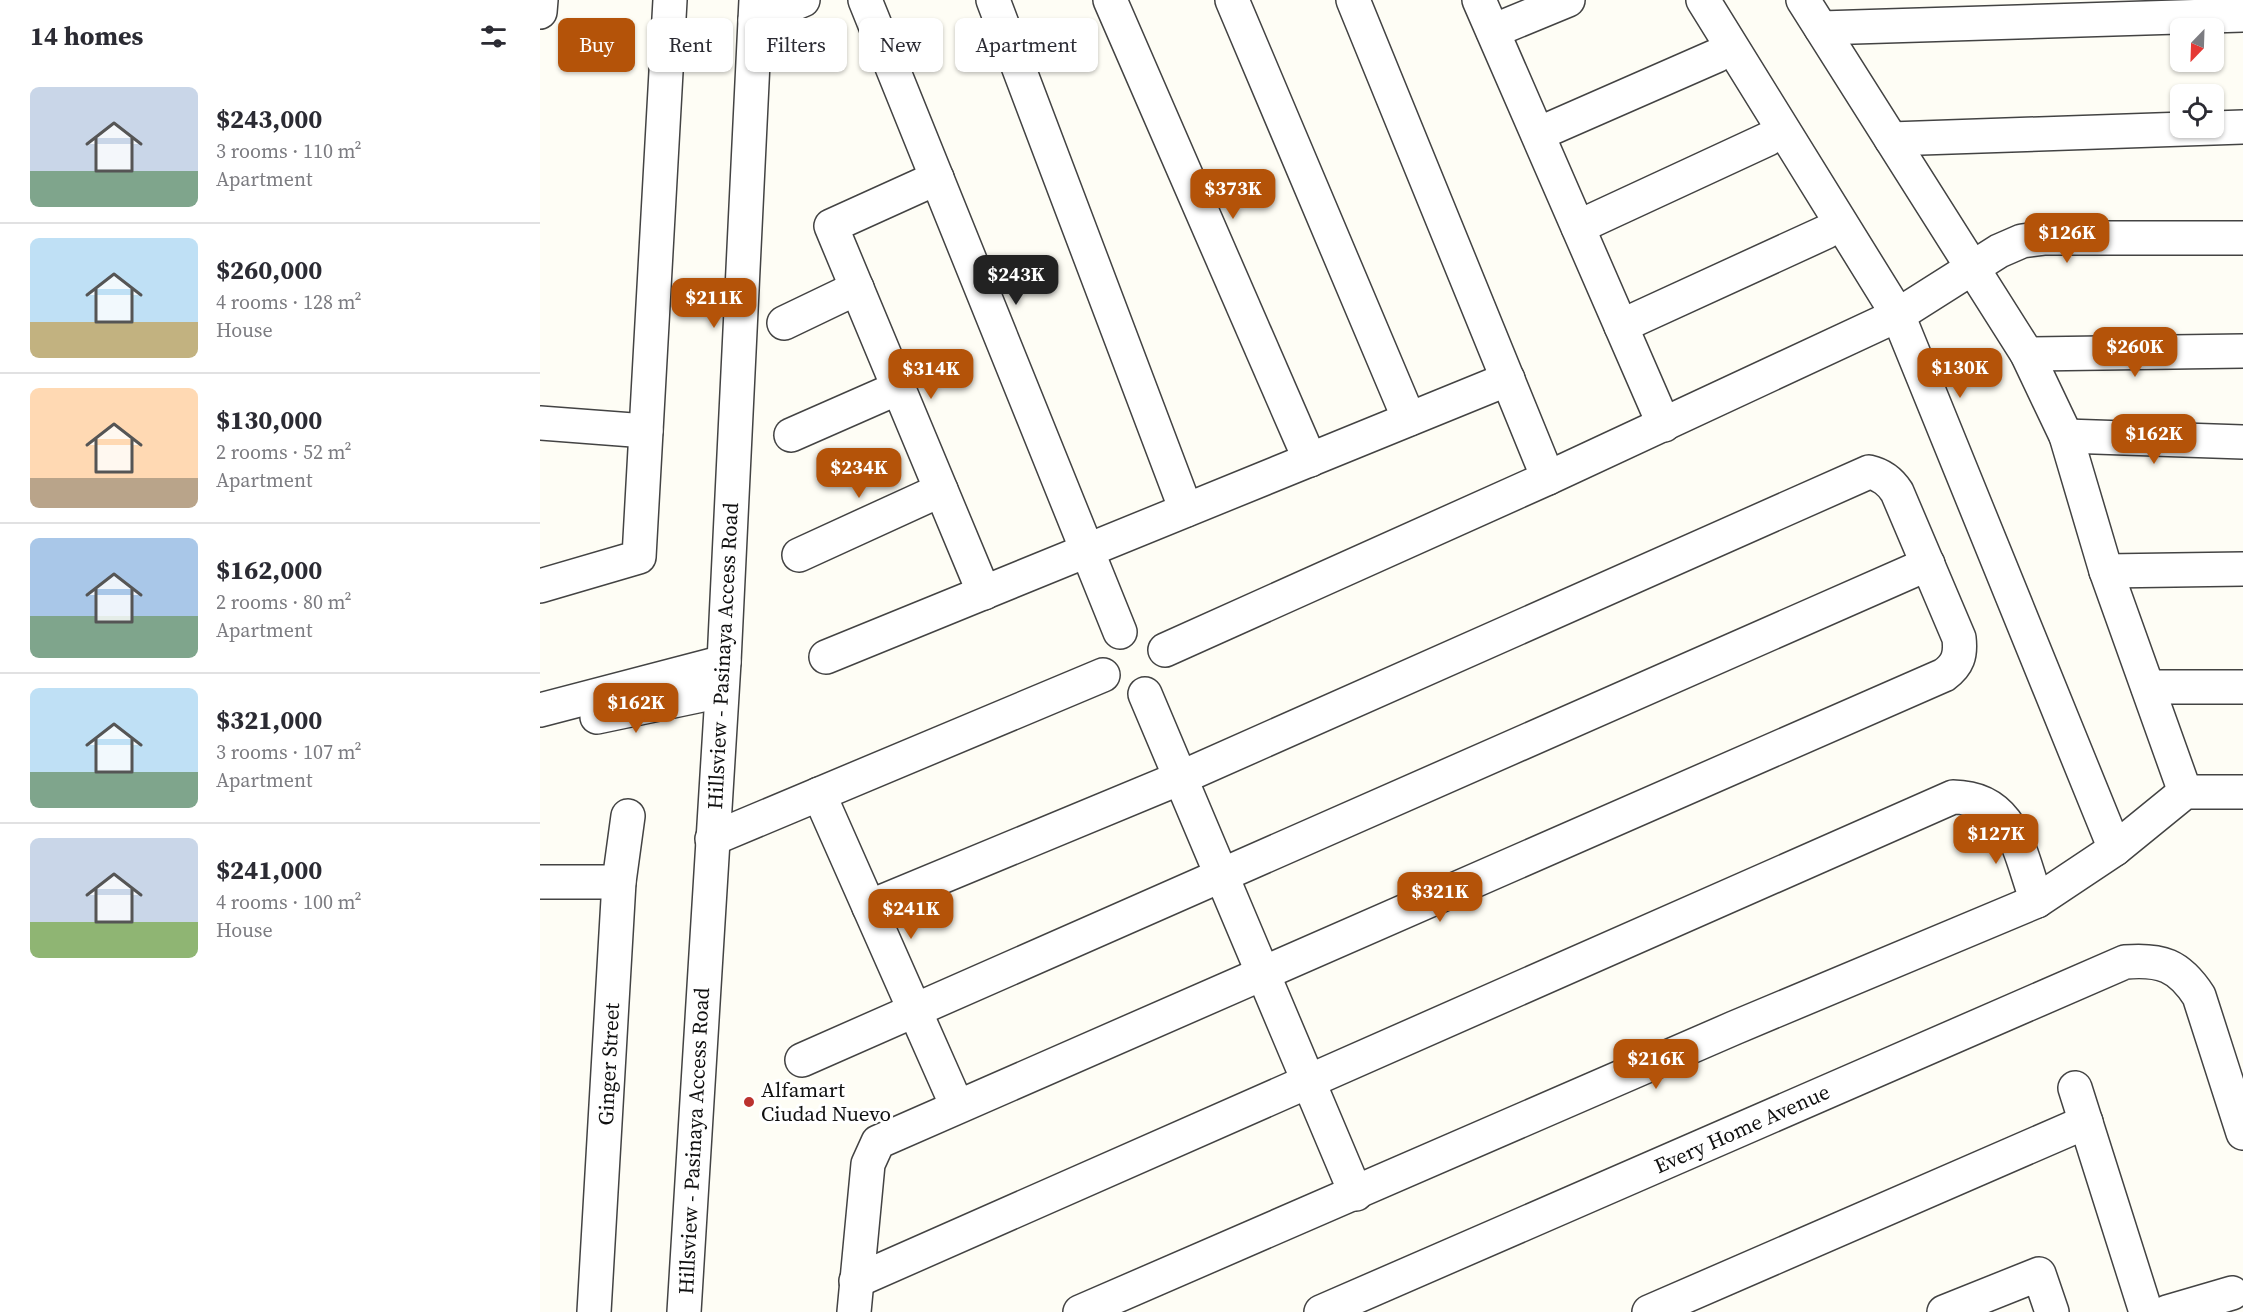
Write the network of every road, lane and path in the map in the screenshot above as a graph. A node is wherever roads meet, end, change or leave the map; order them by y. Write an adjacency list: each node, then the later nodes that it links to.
1 (541, 0): 16 (street)
2 (670, 0): 43 (street)
3 (803, 0): 14 (street)
4 (865, 0): 27 (street)
5 (993, 0): 50 (street)
6 (1110, 0): 47 (street)
7 (1232, 0): 40 (street)
8 (1353, 0): 38 (street)
9 (1479, 0): 21 (street)
10 (1568, 0): 21 (street)
11 (1703, 0): 33 (street)
12 (1803, 0): 20 (street)
13 (2198, 8): 15 (street); 19 (street)
14 (756, 10): 62 (street, Hillsview - Pasinaya Access Road)
15 (2094, 10): 17 (street)
16 (540, 12)
17 (1982, 12): 18 (street)
18 (1881, 13): 20 (street)
19 (2243, 15)
20 (1821, 28): 25 (street)
21 (1493, 31): 24 (street)
22 (1716, 56): 24 (street)
23 (2243, 127): 25 (street)
24 (1538, 134): 28 (street)
25 (1891, 139): 31 (street)
26 (1768, 140): 28 (street)
27 (937, 178): 32 (street); 51 (street)
28 (1578, 227): 35 (street)
29 (1826, 232): 35 (street)
30 (2243, 238): 31 (street)
31 (1972, 268): 33 (street); 37 (street)
32 (857, 288): 34 (street); 39 (street)
33 (1898, 315): 42 (street); 74 (street)
34 (784, 322)
35 (1621, 326): 42 (street)
36 (2243, 351): 37 (street)
37 (2027, 354): 45 (street)
38 (1508, 379): 40 (street); 48 (street)
39 (898, 388): 44 (street); 49 (street)
40 (1409, 419): 47 (street)
41 (540, 423): 43 (street)
42 (1664, 425): 48 (street)
43 (646, 431): 56 (street)
44 (791, 435)
45 (2066, 436): 46 (street); 55 (street)
46 (2243, 442)
47 (1310, 460): 50 (street)
48 (1548, 478): 59 (street)
49 (941, 490): 52 (street); 57 (street)
50 (1186, 510): 51 (street)
51 (1087, 550): 57 (street); 58 (street)
52 (799, 555)
53 (1928, 564): 68 (street); 75 (street); 80 (street)
54 (2243, 569): 55 (street)
55 (2106, 571): 63 (street)
56 (540, 586)
57 (984, 593): 60 (street)
58 (1120, 632): 59 (street); 61 (street)
59 (1165, 650): 65 (street)
60 (826, 657)
61 (1102, 675): 65 (street); 71 (street)
62 (722, 676): 66 (street); 67 (street); 73 (street, Hillsview - Pasinaya Access Road)
63 (2148, 687): 64 (street); 69 (street)
64 (2243, 687)
65 (1145, 694): 68 (street)
66 (540, 710)
67 (540, 728)
68 (1180, 778): 75 (street); 79 (street)
69 (2185, 792): 70 (street); 74 (street)
70 (2243, 792)
71 (819, 794): 73 (street); 79 (street)
72 (628, 816): 77 (street, Ginger Street)
73 (712, 839): 93 (street, Hillsview - Pasinaya Access Road)
74 (2115, 849): 78 (street)
75 (1221, 874): 80 (street); 81 (street)
76 (540, 882): 77 (street)
77 (619, 882): 92 (street, Ginger Street)
78 (2037, 901): 83 (street); 88 (street)
79 (869, 907): 81 (street)
80 (1263, 973): 83 (street); 85 (street)
81 (914, 1010): 82 (street); 85 (street)
82 (802, 1060)
83 (1308, 1081): 88 (street); 90 (street)
84 (2075, 1088): 86 (street)
85 (957, 1106): 90 (street)
86 (2086, 1122): 95 (street); 98 (street)
87 (2243, 1133): 91 (street, Every Home Avenue)
88 (1356, 1194): 94 (street)
89 (2232, 1293): 99 (street)
90 (855, 1297)
91 (1333, 1310)
92 (594, 1312)
93 (684, 1312)
94 (1080, 1312)
95 (1649, 1312)
96 (1944, 1312): 97 (street)
97 (2052, 1312)
98 (2146, 1312)
99 (2167, 1312)

